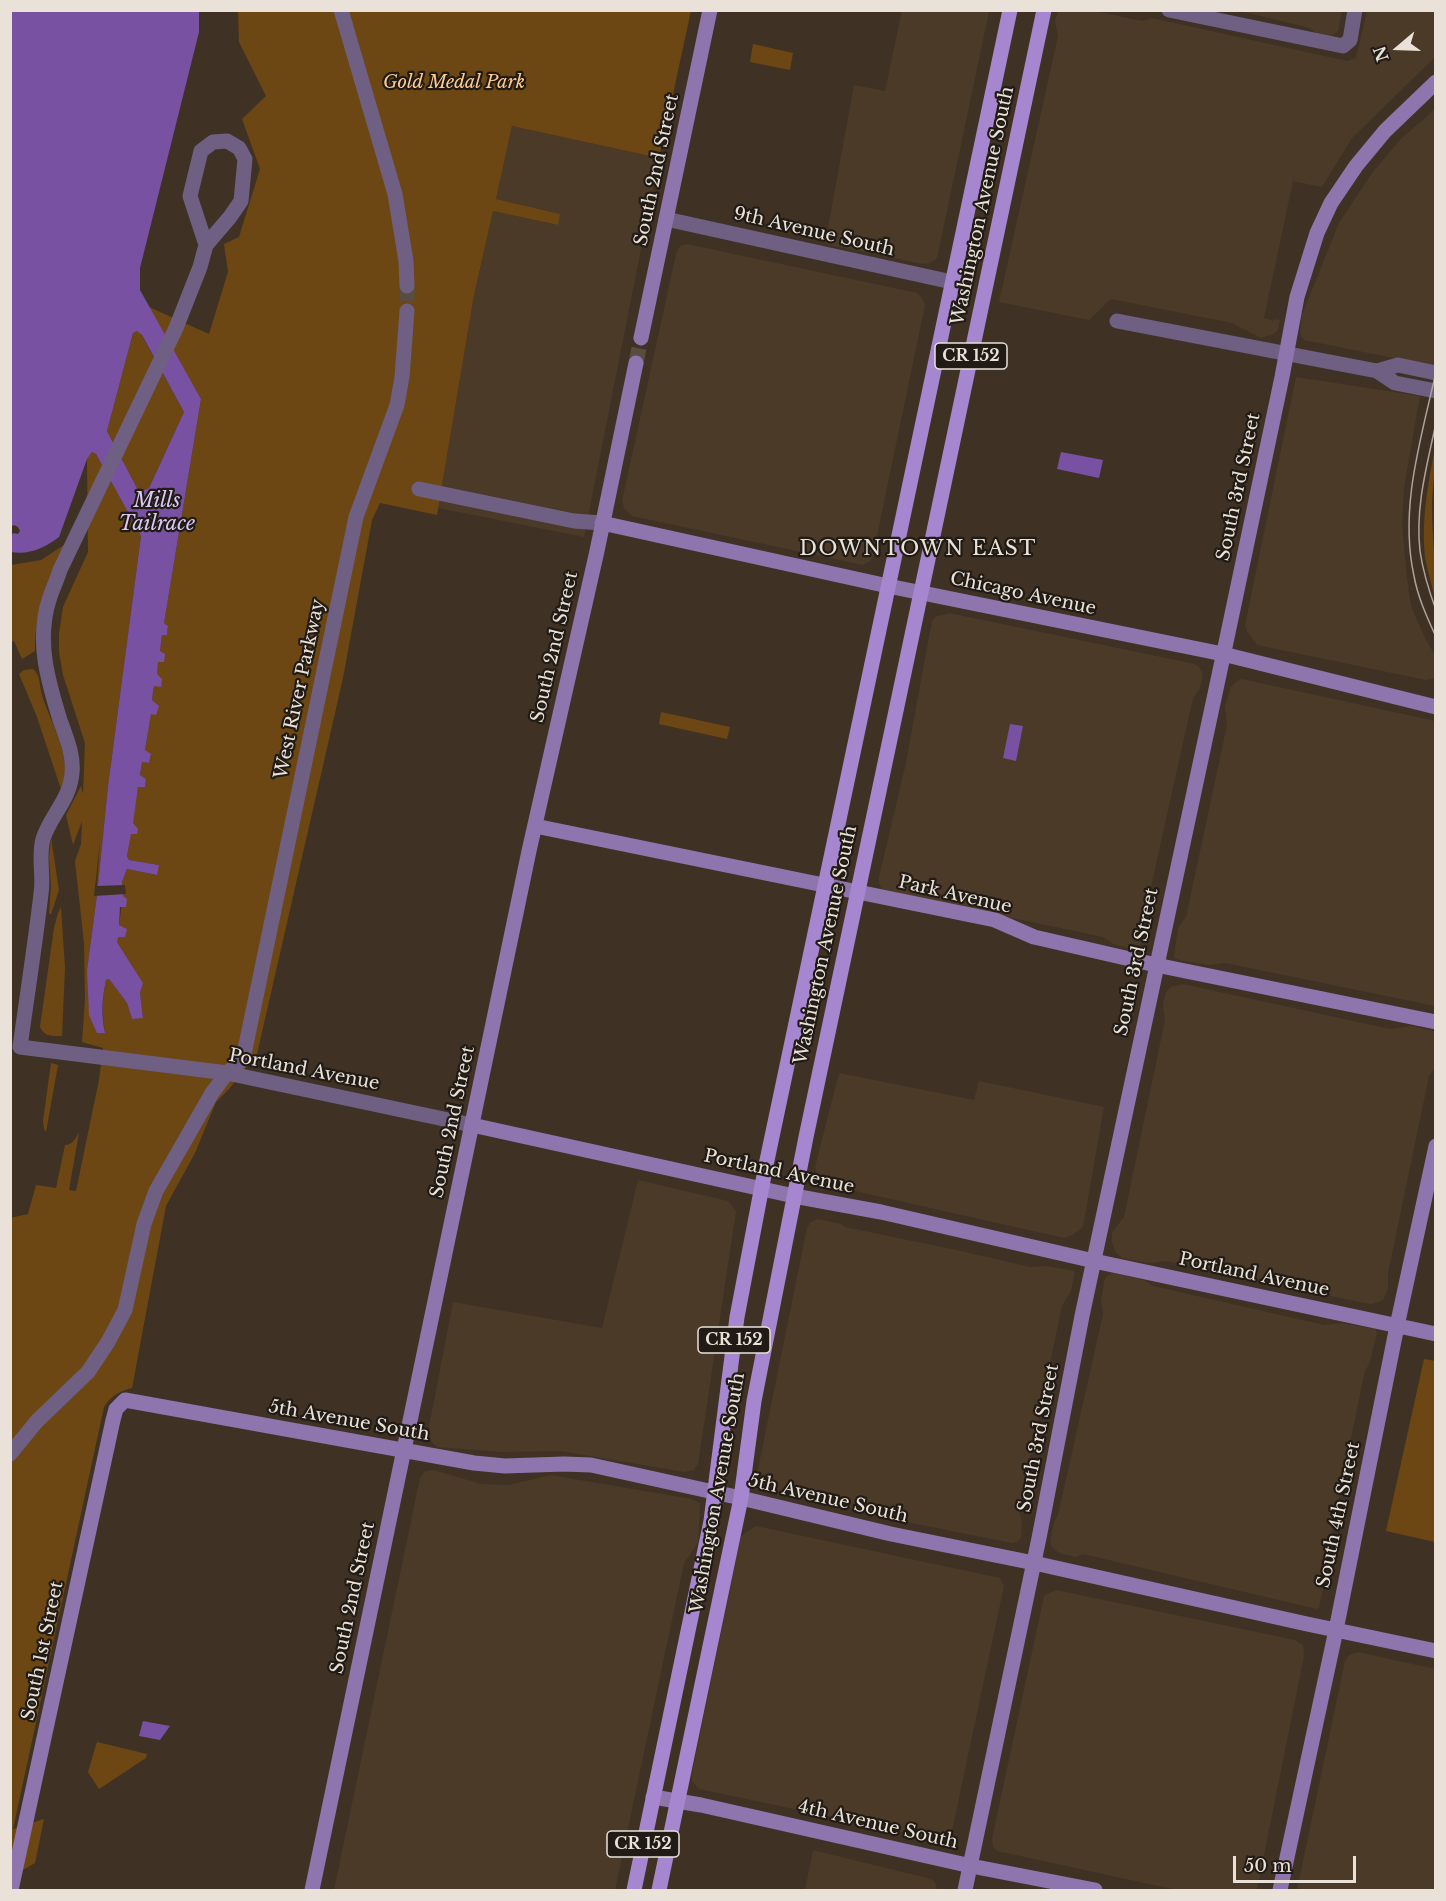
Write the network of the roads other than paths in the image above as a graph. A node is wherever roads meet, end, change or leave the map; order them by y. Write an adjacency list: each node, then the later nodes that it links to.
1 (341, 10): 11 (street)
2 (710, 10): 8 (street, South 2nd Street)
3 (1010, 10): 10 (main road, Washington Avenue South / CR 152)
4 (1044, 10): 23 (main road, Washington Avenue South / CR 152)
5 (1169, 10): 6 (street)
6 (1355, 10)
7 (1436, 82): 15 (street, South 3rd Street)
8 (666, 219): 10 (street, 9th Avenue South); 14 (street, South 2nd Street)
9 (206, 245): 9 (street); 31 (street, Portland Avenue)
10 (952, 282): 22 (main road, Washington Avenue South / CR 152)
11 (407, 286)
12 (407, 311): 31 (street, West River Parkway)
13 (1117, 321): 15 (street)
14 (641, 338)
15 (1286, 354): 17 (street); 24 (street, South 3rd Street)
16 (636, 363): 21 (street, South 2nd Street)
17 (1377, 371): 18 (street); 19 (street)
18 (1436, 373)
19 (1436, 391)
20 (419, 489): 21 (street)
21 (603, 524): 22 (street, Chicago Avenue); 26 (street, South 2nd Street)
22 (888, 586): 23 (street, Chicago Avenue); 27 (main road, Washington Avenue South / CR 152)
23 (921, 592): 24 (street, Chicago Avenue); 28 (main road, Washington Avenue South / CR 152)
24 (1223, 654): 25 (street, Chicago Avenue); 29 (street, South 3rd Street)
25 (1436, 707)
26 (535, 826): 27 (street, Park Avenue); 32 (street, South 2nd Street)
27 (825, 887): 28 (street, Park Avenue); 34 (main road, Washington Avenue South / CR 152)
28 (858, 893): 29 (street, Park Avenue); 35 (main road, Washington Avenue South / CR 152)
29 (1156, 965): 30 (street, Park Avenue); 36 (street, South 3rd Street)
30 (1436, 1022)
31 (227, 1073): 32 (street, Portland Avenue); 41 (street, West River Parkway)
32 (472, 1125): 34 (street, Portland Avenue); 40 (street, South 2nd Street)
33 (1436, 1146): 37 (street, South 4th Street)
34 (761, 1189): 35 (street, Portland Avenue); 42 (main road, Washington Avenue South / CR 152)
35 (794, 1196): 36 (street, Portland Avenue); 43 (main road, Washington Avenue South / CR 152)
36 (1094, 1261): 37 (street, Portland Avenue); 44 (street, South 3rd Street)
37 (1397, 1326): 38 (street, Portland Avenue); 45 (street, South 4th Street)
38 (1436, 1334)
39 (113, 1420): 40 (street, 5th Avenue South); 50 (street, South 1st Street)
40 (405, 1450): 42 (street, 5th Avenue South); 51 (street, South 2nd Street)
41 (10, 1454)
42 (716, 1493): 43 (street, 5th Avenue South); 47 (main road, Washington Avenue South / CR 152)
43 (741, 1498): 44 (street, 5th Avenue South); 48 (main road, Washington Avenue South / CR 152)
44 (1034, 1563): 45 (street, 5th Avenue South); 49 (street, South 3rd Street)
45 (1336, 1630): 46 (street, 5th Avenue South); 56 (street, South 4th Street)
46 (1436, 1651)
47 (653, 1797): 48 (street, 4th Avenue South); 52 (main road, Washington Avenue South / CR 152)
48 (678, 1800): 49 (street, 4th Avenue South); 53 (main road, Washington Avenue South / CR 152)
49 (971, 1866): 54 (street, South 3rd Street); 55 (street, 4th Avenue South)
50 (11, 1890)
51 (312, 1890)
52 (633, 1890)
53 (659, 1890)
54 (965, 1890)
55 (1095, 1890)
56 (1280, 1890)

